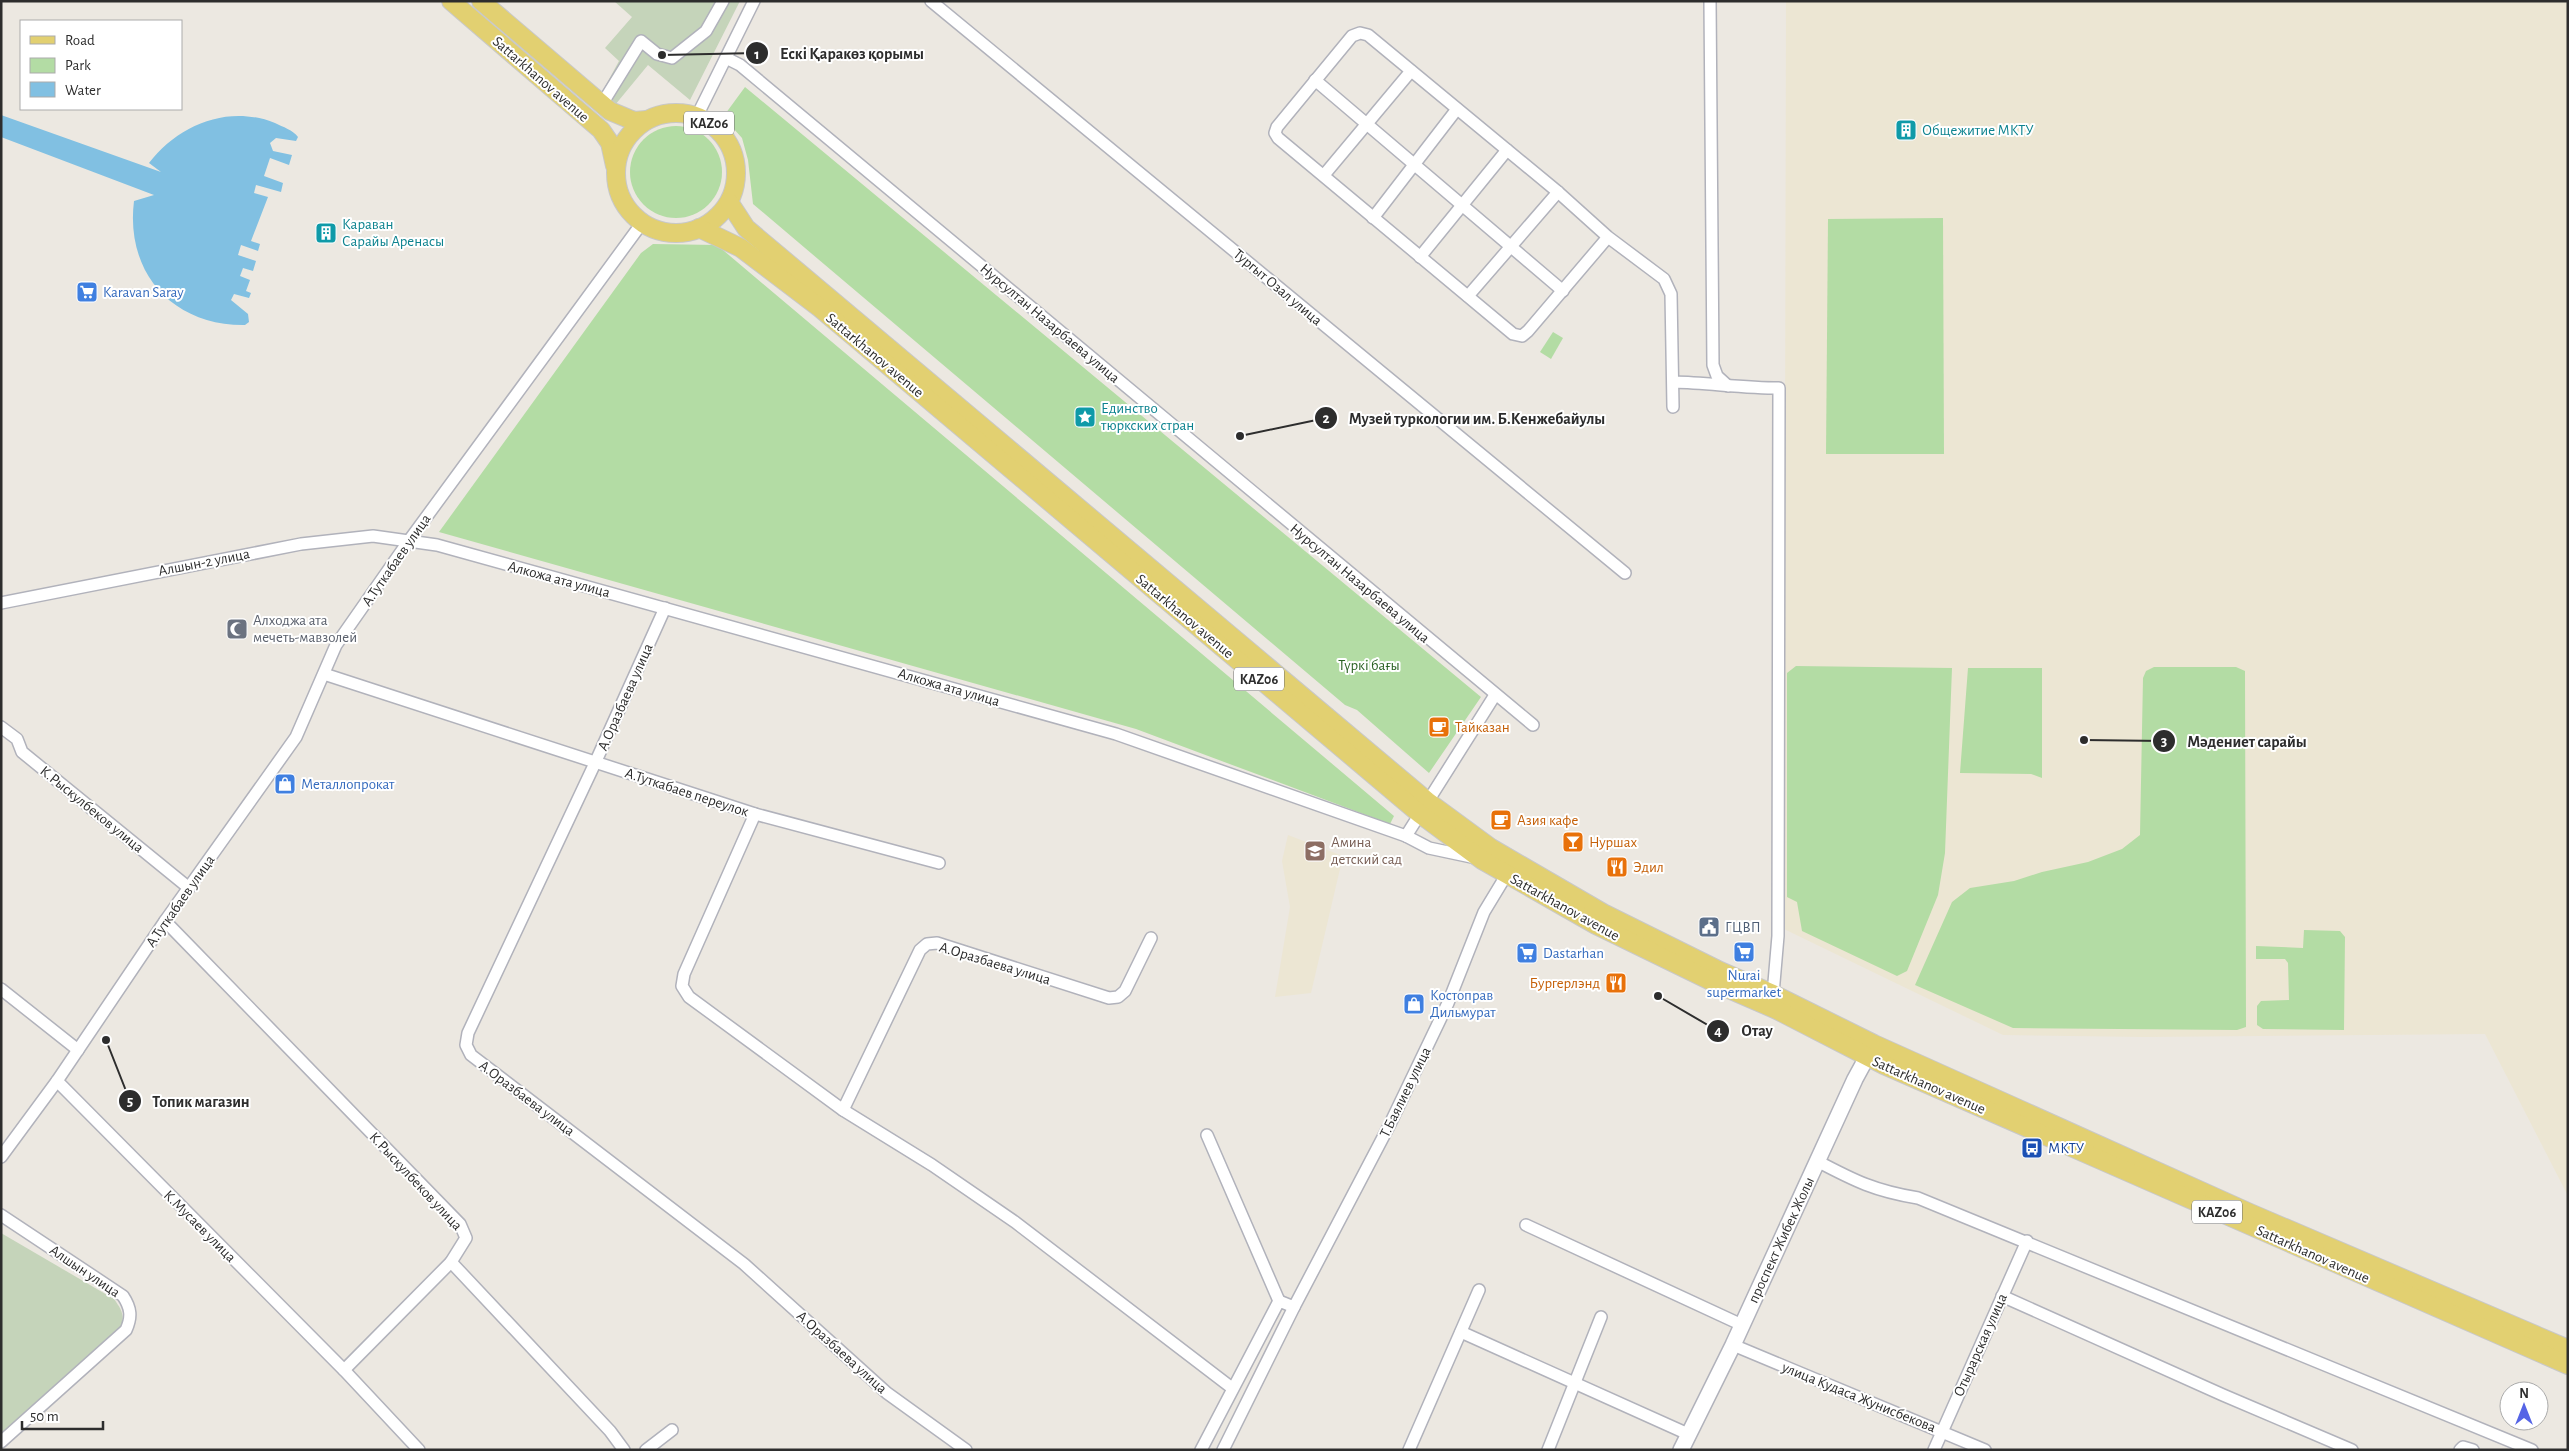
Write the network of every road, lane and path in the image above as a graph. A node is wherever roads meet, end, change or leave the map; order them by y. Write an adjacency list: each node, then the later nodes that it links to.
1 (451, 1): 17 (main road, Sattarkhanov avenue / KАZ06)
2 (481, 1): 10 (main road, Sattarkhanov avenue / KАZ06)
3 (723, 1): 10 (street)
4 (754, 1): 7 (street)
5 (931, 1): 34 (street, Тургыт Озал улица)
6 (1710, 1): 31 (street)
7 (726, 58): 12 (street); 38 (street, Нурсултан Назарбаева улица)
8 (1411, 71): 9 (street); 11 (street); 14 (street)
9 (1315, 80): 14 (street); 18 (street)
10 (602, 104): 13 (main road, Sattarkhanov avenue / KАZ06)
11 (1457, 109): 15 (street); 16 (street)
12 (697, 116): 13 (main road, KАZ06); 20 (main road, KАZ06)
13 (647, 120): 17 (main road, KАZ06)
14 (1367, 124): 16 (street); 18 (street)
15 (1507, 150): 19 (street); 21 (street)
16 (1415, 165): 21 (street); 22 (street)
17 (616, 167): 23 (main road, KАZ06)
18 (1324, 175): 22 (street)
19 (1558, 192): 25 (street); 26 (street)
20 (729, 202): 24 (main road, KАZ06); 42 (main road, Sattarkhanov avenue / KАZ06)
21 (1463, 206): 26 (street); 27 (street)
22 (1373, 218): 27 (street)
23 (642, 223): 24 (main road, KАZ06); 33 (street, А.Туткабаев улица)
24 (700, 228): 42 (main road, Sattarkhanov avenue / KАZ06)
25 (1608, 237): 28 (street); 30 (street)
26 (1511, 247): 28 (street); 29 (street)
27 (1420, 257): 29 (street)
28 (1563, 291): 29 (street)
29 (1468, 296)
30 (1674, 382): 31 (street); 32 (street)
31 (1728, 386): 52 (street)
32 (1673, 407)
33 (408, 542): 35 (street, Алшын-2 улица); 36 (street, Алкожа ата улица); 37 (street, А.Туткабаев улица)
34 (1625, 574)
35 (1, 603)
36 (664, 608): 41 (street, А.Оразбаева улица); 44 (street, Алкожа ата улица)
37 (324, 674): 41 (street, А.Туткабаев переулок); 48 (street, А.Туткабаев улица)
38 (1494, 695): 39 (street, Нурсултан Назарбаева улица); 42 (street)
39 (1533, 726)
40 (1, 727): 48 (street, К.Рыскулбеков улица)
41 (596, 761): 43 (street, А.Туткабаев переулок); 84 (street, А.Оразбаева улица)
42 (1423, 807): 44 (street); 45 (main road, Sattarkhanov avenue / KАZ06); 52 (main road, Sattarkhanov avenue / KАZ06)
43 (755, 814): 46 (street, А.Туткабаев переулок); 56 (street)
44 (1406, 836): 45 (street, Алкожа ата улица)
45 (1482, 860): 47 (main road, Sattarkhanov avenue / KАZ06)
46 (939, 863)
47 (1507, 874): 54 (main road, Sattarkhanov avenue / KАZ06); 67 (street, Т.Баялиев улица)
48 (189, 888): 49 (street, А.Туткабаев улица)
49 (165, 921): 53 (street, А.Туткабаев улица); 63 (street, К.Рыскулбеков улица)
50 (1151, 938): 56 (street, А.Оразбаева улица)
51 (1, 989): 53 (street)
52 (1773, 994): 54 (main road, Sattarkhanov avenue / KАZ06)
53 (78, 1050): 55 (street, А.Туткабаев улица)
54 (1870, 1051): 59 (main road, проспект Жибек Жолы); 72 (main road, Sattarkhanov avenue / KАZ06); 73 (main road, Sattarkhanov avenue / KАZ06)
55 (57, 1082): 58 (street, А.Туткабаев улица); 74 (street, К.Мусаев улица)
56 (844, 1110): 76 (street)
57 (1207, 1135): 66 (street)
58 (1, 1157)
59 (1817, 1161): 62 (street); 69 (main road, проспект Жибек Жолы)
60 (1, 1215): 80 (street, Алшын улица)
61 (1526, 1225): 69 (street)
62 (2027, 1241): 65 (street, Отырарская улица); 95 (street)
63 (451, 1262): 74 (street); 82 (street)
64 (1480, 1290): 70 (street)
65 (2002, 1296): 78 (street, Отырарская улица); 92 (street)
66 (1279, 1301): 67 (street); 76 (street)
67 (1294, 1307): 86 (street, Т.Баялиев улица)
68 (1601, 1317): 75 (street)
69 (1742, 1325): 71 (main road, проспект Жибек Жолы)
70 (1461, 1332): 75 (street); 87 (street)
71 (1733, 1345): 78 (street, улица Кудаса Жунисбекова); 79 (main road, проспект Жибек Жолы)
72 (2568, 1349)
73 (2568, 1365)
74 (344, 1370): 81 (street, К.Мусаев улица)
75 (1575, 1382): 79 (street); 88 (street)
76 (1232, 1388): 85 (street)
77 (672, 1430): 83 (street)
78 (1942, 1431): 90 (street, Отырарская улица); 91 (street, улица Кудаса Жунисбекова)
79 (1688, 1434): 89 (main road, проспект Жибек Жолы)
80 (1, 1442)
81 (419, 1450)
82 (624, 1450)
83 (646, 1450)
84 (966, 1450)
85 (1201, 1450)
86 (1223, 1450)
87 (1408, 1450)
88 (1548, 1450)
89 (1681, 1450)
90 (1934, 1450)
91 (1985, 1450)
92 (2352, 1450)
93 (2460, 1450): 94 (street)
94 (2473, 1450)
95 (2532, 1450)

